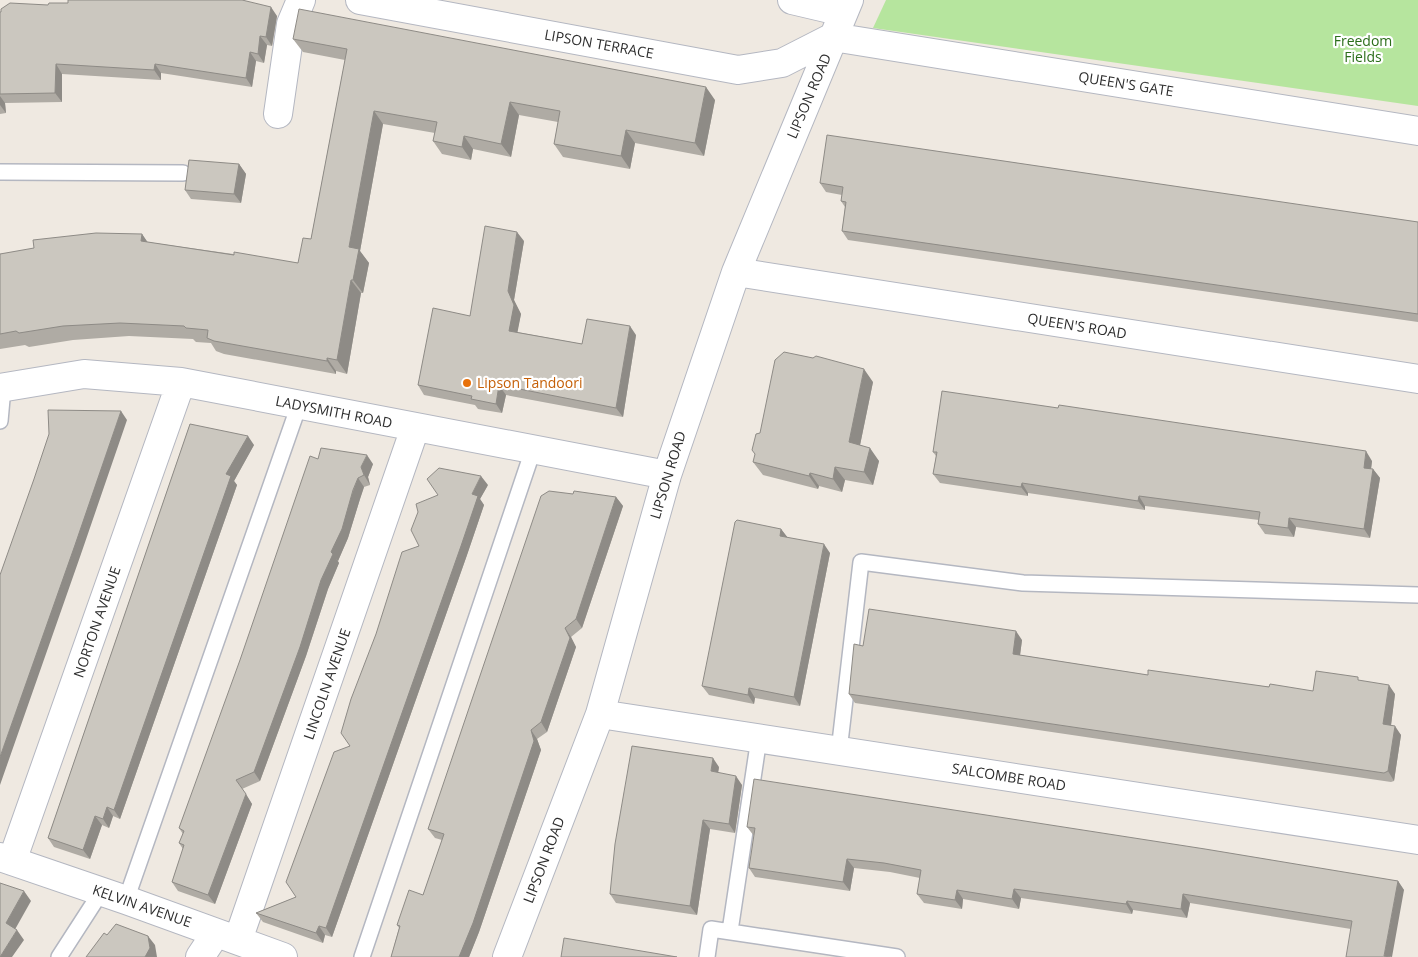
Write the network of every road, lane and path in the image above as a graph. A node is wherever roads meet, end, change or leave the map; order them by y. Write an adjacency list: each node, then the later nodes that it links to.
1 (301, 0): 6 (street)
2 (360, 0): 5 (street, LIPSON TERRACE)
3 (792, 0): 4 (street)
4 (846, 6): 5 (street, LIPSON ROAD)
5 (834, 37): 7 (street, QUEEN'S GATE); 10 (street, LIPSON ROAD)
6 (278, 114)
7 (1418, 132)
8 (0, 172): 9 (lane)
9 (183, 173)
10 (736, 272): 11 (street, QUEEN'S ROAD); 18 (street, LIPSON ROAD)
11 (1418, 380)
12 (181, 382): 13 (street, LADYSMITH ROAD); 14 (street, LADYSMITH ROAD); 24 (street, NORTON AVENUE)
13 (1, 388): 15 (lane)
14 (298, 405): 16 (street, LADYSMITH ROAD); 25 (lane)
15 (0, 421)
16 (415, 428): 17 (street, LADYSMITH ROAD); 27 (street, LINCOLN AVENUE)
17 (533, 450): 18 (street, LADYSMITH ROAD); 31 (lane)
18 (667, 475): 20 (street, LIPSON ROAD)
19 (1418, 595): 22 (lane)
20 (600, 714): 21 (street, SALCOMBE ROAD); 32 (street, LIPSON ROAD)
21 (759, 738): 22 (street, SALCOMBE ROAD); 26 (lane)
22 (839, 751): 23 (street, SALCOMBE ROAD)
23 (1418, 840)
24 (6, 859): 25 (street, KELVIN AVENUE)
25 (114, 896): 27 (street, KELVIN AVENUE); 28 (lane)
26 (730, 931): 33 (lane); 34 (lane)
27 (227, 936): 29 (street, LINCOLN AVENUE); 30 (street, KELVIN AVENUE)
28 (58, 957)
29 (200, 957)
30 (283, 957)
31 (362, 957)
32 (507, 957)
33 (707, 957)
34 (897, 957)

